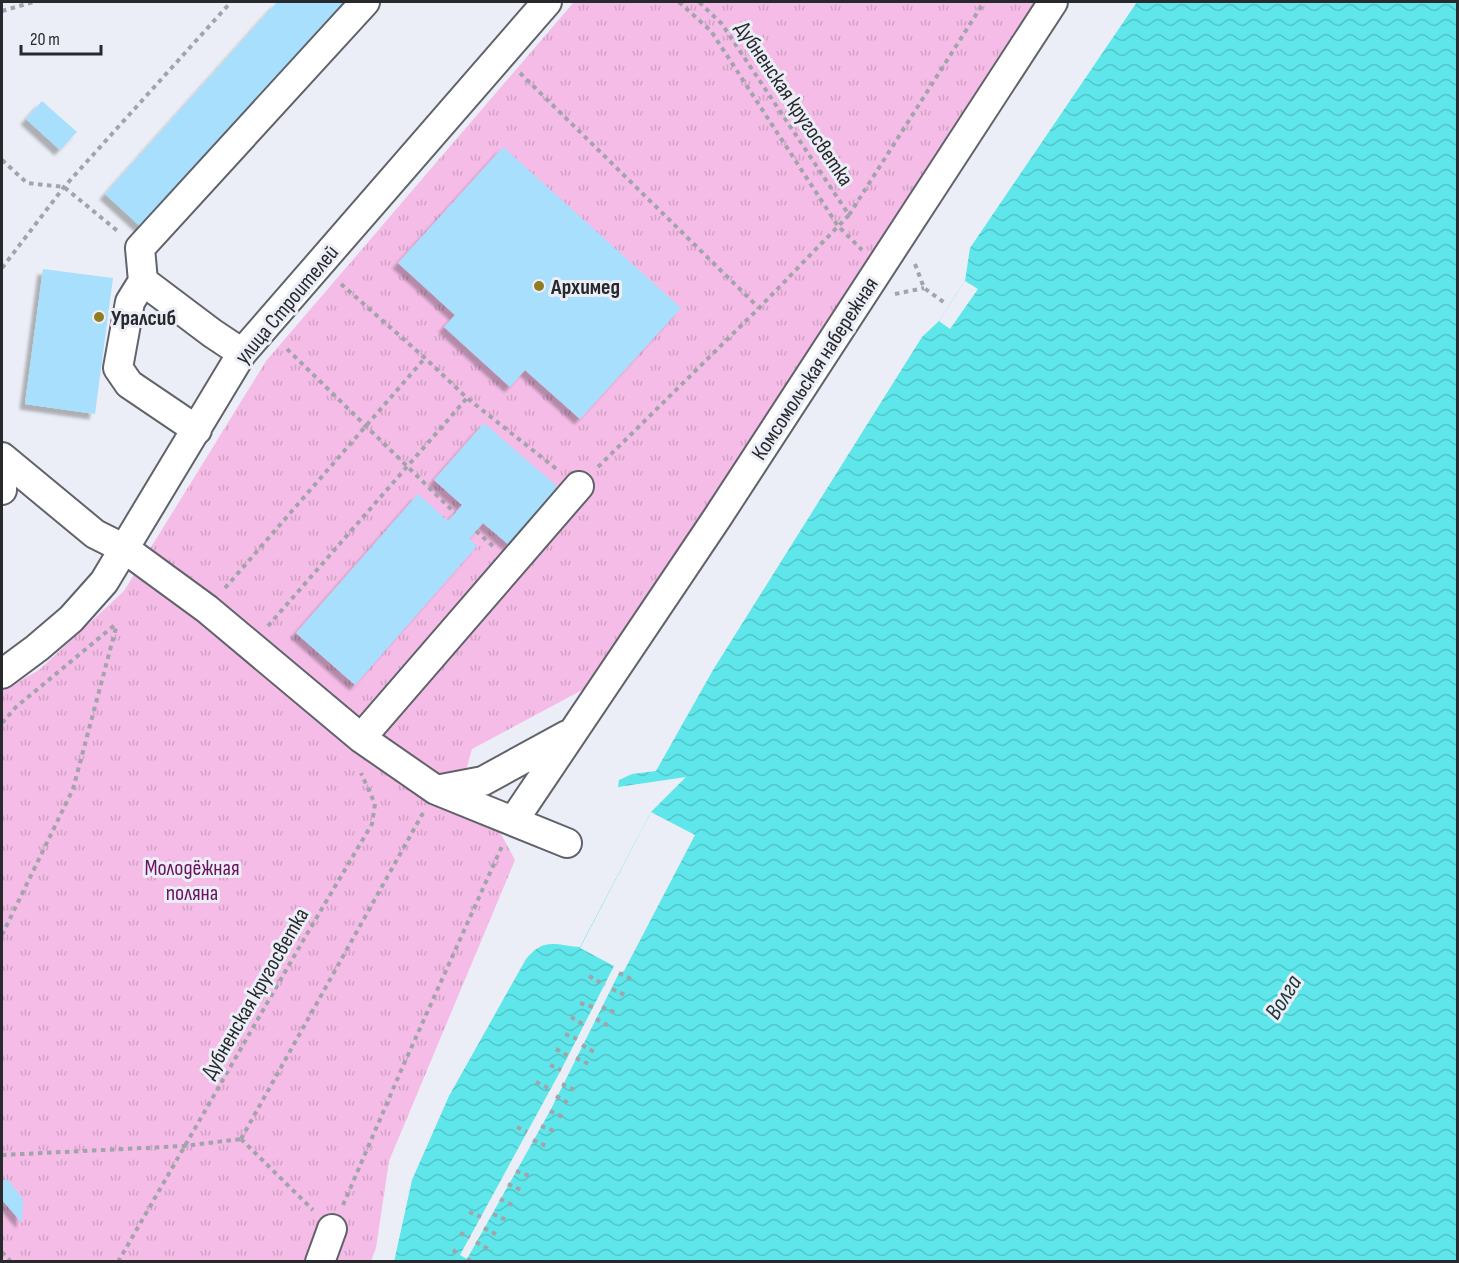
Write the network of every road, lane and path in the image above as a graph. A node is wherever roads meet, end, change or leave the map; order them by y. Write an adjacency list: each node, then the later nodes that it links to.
1 (33, 2): 9 (path)
2 (231, 2): 12 (path)
3 (365, 2): 16 (street)
4 (679, 2): 14 (path)
5 (699, 2): 13 (path, Дубненская кругосветка)
6 (984, 2): 13 (path)
7 (1053, 2): 15 (street, Комсомольская набережная)
8 (537, 5): 24 (street, улица Строителей)
9 (2, 10)
10 (520, 73): 22 (path)
11 (2, 160): 12 (path)
12 (64, 188): 16 (path); 18 (path)
13 (849, 215): 14 (path, Дубненская кругосветка)
14 (838, 226): 17 (path); 22 (path, Дубненская кругосветка)
15 (903, 232): 17 (street, Комсомольская набережная); 21 (path)
16 (140, 248): 19 (street)
17 (879, 267): 38 (street, Комсомольская набережная)
18 (2, 268)
19 (143, 281): 24 (street); 28 (street)
20 (341, 284): 25 (path)
21 (945, 303)
22 (759, 308): 31 (path, Дубненская кругосветка)
23 (287, 349): 27 (path)
24 (242, 353): 28 (street, улица Строителей)
25 (425, 358): 26 (path); 27 (path)
26 (467, 398): 30 (path); 31 (path)
27 (367, 426): 30 (path); 34 (path)
28 (196, 430): 33 (street, улица Строителей)
29 (2, 457): 33 (street)
30 (407, 466): 32 (path); 35 (path)
31 (579, 486): 39 (street)
32 (455, 513)
33 (125, 549): 34 (street); 36 (street, улица Строителей)
34 (207, 609): 35 (street)
35 (252, 645): 39 (street)
36 (2, 674)
37 (2, 723): 43 (path)
38 (571, 733): 40 (street); 41 (street, Комсомольская набережная)
39 (361, 738): 40 (street); 82 (path, Дубненская кругосветка)
40 (436, 790): 41 (street); 80 (path)
41 (514, 820): 42 (street); 96 (path)
42 (567, 843)
43 (2, 935)
44 (619, 973): 46 (path)
45 (589, 976): 47 (path)
46 (634, 981)
47 (604, 985)
48 (612, 989): 49 (path)
49 (625, 996)
50 (580, 1003): 52 (path)
51 (602, 1007): 53 (path)
52 (593, 1008)
53 (616, 1013)
54 (571, 1017): 56 (path)
55 (596, 1019): 57 (path)
56 (584, 1025)
57 (609, 1026)
58 (565, 1034): 59 (path)
59 (577, 1039)
60 (582, 1045): 62 (path)
61 (556, 1049): 63 (path)
62 (596, 1053)
63 (568, 1056)
64 (576, 1058): 66 (path)
65 (550, 1065): 67 (path)
66 (591, 1065)
67 (561, 1070)
68 (536, 1082): 70 (path)
69 (562, 1084): 71 (path)
70 (550, 1089)
71 (577, 1091)
72 (556, 1096): 73 (path)
73 (570, 1104)
74 (550, 1111): 75 (path)
75 (563, 1118)
76 (541, 1126): 78 (path)
77 (517, 1127): 79 (path)
78 (554, 1131)
79 (527, 1132)
80 (241, 1139): 82 (path); 96 (path)
81 (533, 1140): 83 (path)
82 (184, 1146): 84 (path); 107 (path, Дубненская кругосветка)
83 (546, 1146)
84 (2, 1155)
85 (516, 1171): 86 (path)
86 (532, 1177)
87 (508, 1184): 88 (path)
88 (523, 1191)
89 (500, 1199): 90 (path)
90 (514, 1206)
91 (469, 1212): 93 (path)
92 (493, 1214): 94 (path)
93 (481, 1217)
94 (506, 1220)
95 (484, 1228): 98 (path)
96 (333, 1229): 108 (street)
97 (460, 1233): 99 (path)
98 (499, 1236)
99 (470, 1237)
100 (476, 1242): 102 (path)
101 (453, 1250): 104 (path)
102 (492, 1251)
103 (2, 1252): 106 (path)
104 (460, 1255)
105 (466, 1259): 109 (path)
106 (10, 1262)
107 (118, 1262)
108 (320, 1262)
109 (472, 1262)

